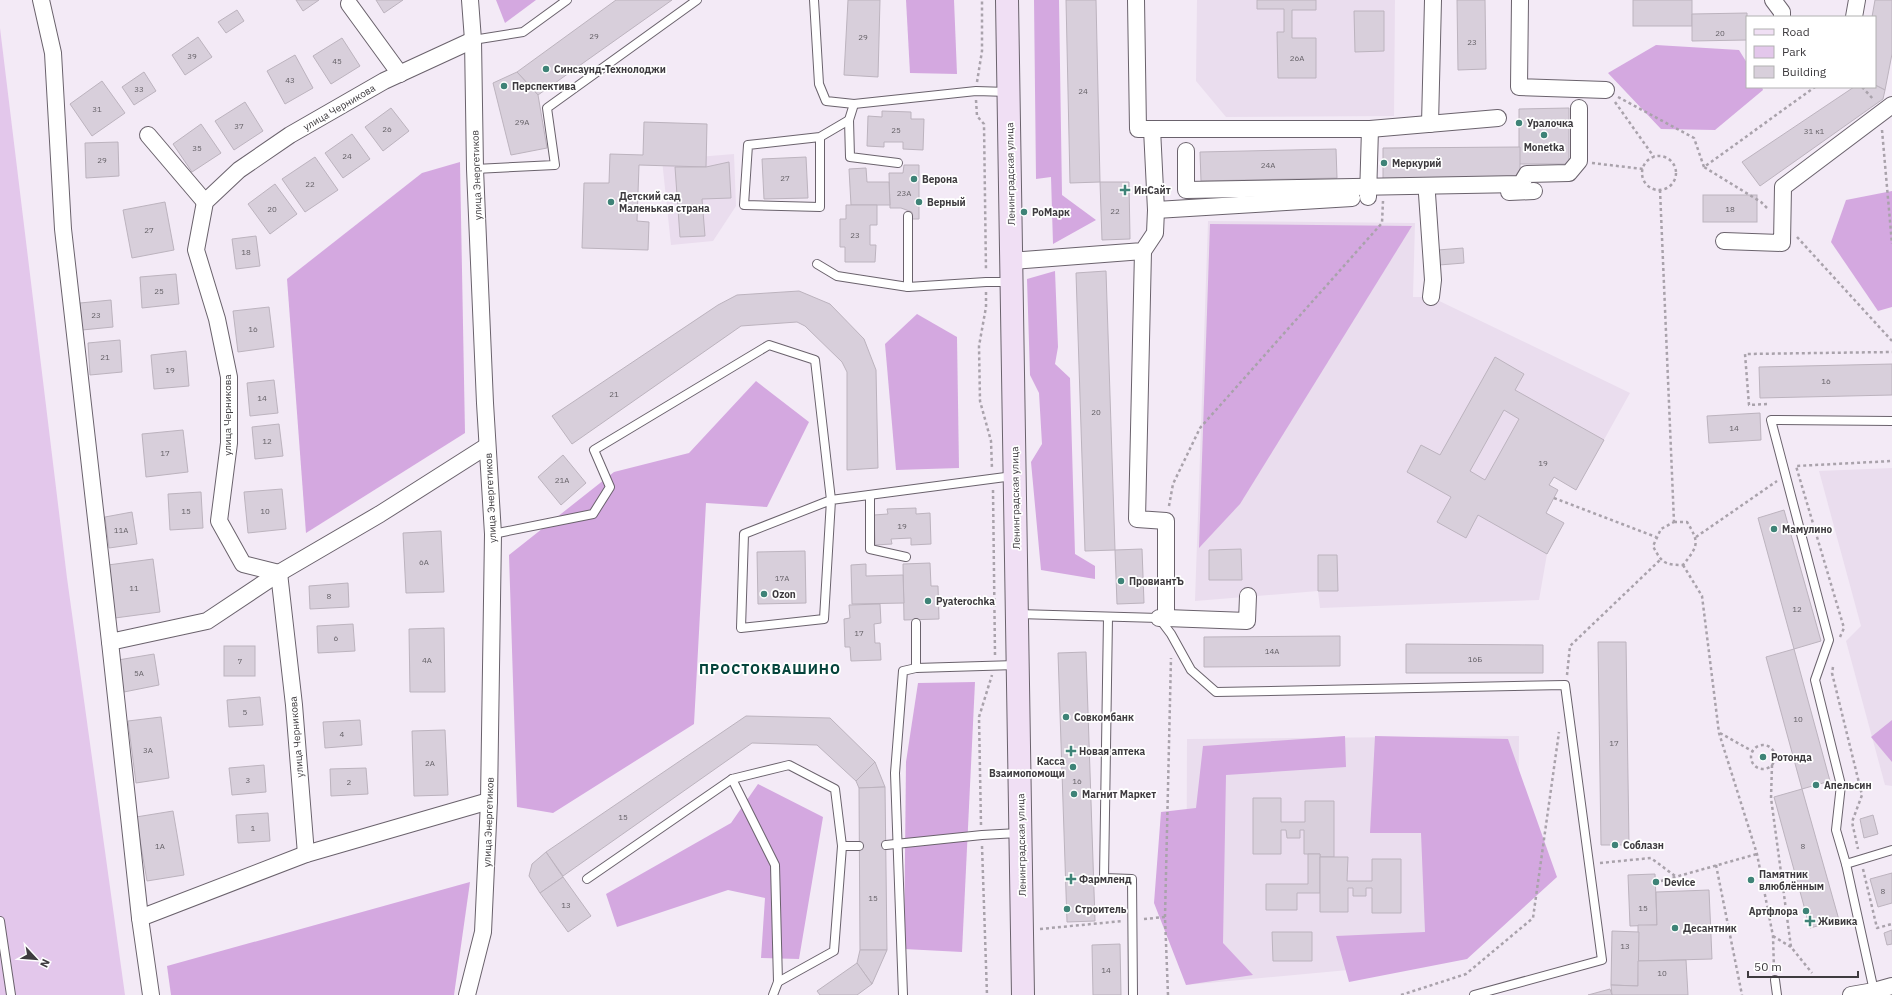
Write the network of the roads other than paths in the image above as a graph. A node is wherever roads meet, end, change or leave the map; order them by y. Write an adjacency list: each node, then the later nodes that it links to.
1 (41, 0): 58 (street)
2 (470, 0): 15 (street, улица Энергетиков)
3 (568, 0): 15 (lane)
4 (697, 0): 31 (lane)
5 (814, 0): 19 (lane)
6 (1007, 0): 18 (main road, Ленинградская улица)
7 (1136, 0): 25 (street)
8 (1433, 0): 24 (street)
9 (1520, 0): 17 (street)
10 (1773, 0): 13 (street)
11 (1857, 0): 14 (street)
12 (349, 4): 16 (street)
13 (1782, 16)
14 (1854, 16)
15 (473, 40): 16 (street, улица Черникова); 31 (street, улица Энергетиков)
16 (400, 74): 35 (street, улица Черникова)
17 (1606, 90)
18 (1009, 92): 19 (lane); 40 (main road, Ленинградская улица)
19 (854, 104): 23 (lane)
20 (1579, 108): 33 (street)
21 (1886, 109): 38 (street)
22 (1498, 118): 24 (street)
23 (849, 120): 28 (lane); 30 (lane)
24 (1430, 124): 26 (street)
25 (1152, 129): 26 (street); 36 (street)
26 (1370, 129): 33 (street)
27 (148, 135): 35 (street)
28 (820, 137): 28 (lane)
29 (1186, 151): 33 (street)
30 (898, 163)
31 (475, 169): 46 (street, улица Энергетиков)
32 (1534, 191): 34 (street)
33 (1373, 193): 34 (street); 36 (street)
34 (1427, 194): 44 (street)
35 (205, 202): 52 (street, улица Черникова)
36 (1156, 210): 39 (street)
37 (908, 216): 43 (lane)
38 (1724, 241)
39 (1143, 251): 40 (street); 56 (street)
40 (1011, 261): 42 (main road, Ленинградская улица)
41 (817, 264): 43 (lane)
42 (1012, 282): 43 (lane); 47 (main road, Ленинградская улица)
43 (908, 287)
44 (1431, 297)
45 (1892, 421): 70 (lane)
46 (487, 446): 50 (street, улица Энергетиков); 52 (street)
47 (1015, 476): 48 (lane); 54 (main road, Ленинградская улица)
48 (870, 495): 49 (lane); 51 (lane)
49 (831, 500): 49 (lane); 50 (lane)
50 (493, 534): 62 (street, улица Энергетиков)
51 (906, 557)
52 (279, 573): 58 (street); 69 (street, улица Черникова)
53 (1248, 596): 56 (street)
54 (1017, 614): 55 (lane); 59 (main road, Ленинградская улица)
55 (1108, 617): 56 (lane); 84 (lane)
56 (1162, 618): 85 (lane)
57 (916, 623): 60 (lane)
58 (110, 642): 72 (street)
59 (1018, 665): 60 (lane); 63 (main road, Ленинградская улица)
60 (916, 668): 65 (lane)
61 (732, 779): 66 (lane); 71 (lane); 75 (lane)
62 (489, 801): 69 (street); 80 (street, улица Энергетиков)
63 (1021, 833): 65 (lane); 83 (main road, Ленинградская улица)
64 (886, 845): 65 (lane)
65 (897, 845): 82 (lane)
66 (842, 846): 67 (lane); 75 (lane)
67 (859, 846)
68 (1892, 850): 70 (lane)
69 (306, 854): 72 (street)
70 (1846, 864): 77 (lane)
71 (587, 879)
72 (140, 918): 79 (street)
73 (0, 921): 78 (lane)
74 (1775, 980): 86 (lane)
75 (778, 982): 81 (lane)
76 (1892, 986): 77 (street)
77 (1874, 991): 87 (street)
78 (11, 995)
79 (151, 995)
80 (467, 995)
81 (774, 995)
82 (903, 995)
83 (1023, 995)
84 (1133, 995)
85 (1474, 995)
86 (1777, 995)
87 (1852, 995)

